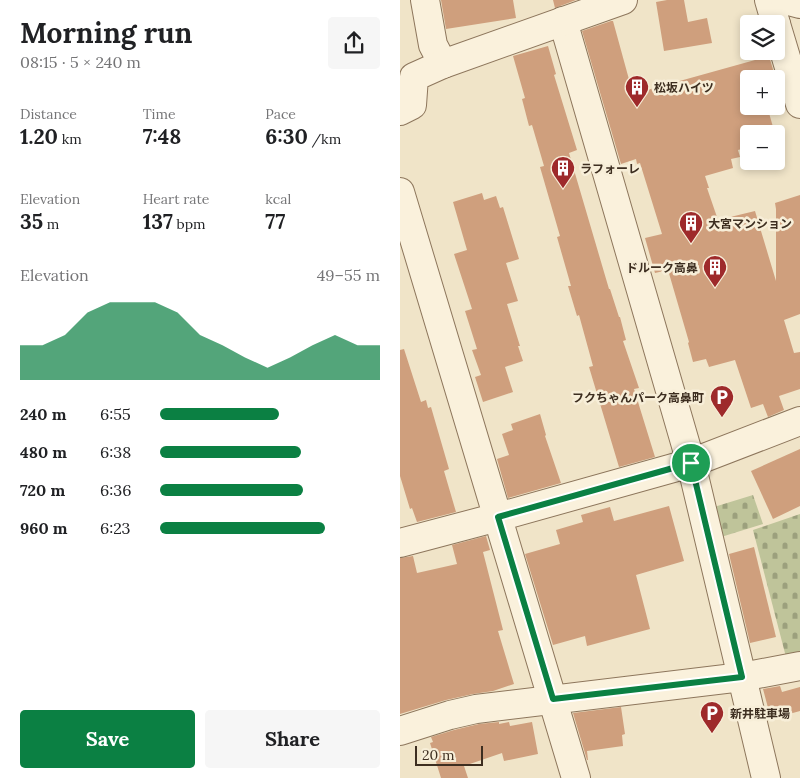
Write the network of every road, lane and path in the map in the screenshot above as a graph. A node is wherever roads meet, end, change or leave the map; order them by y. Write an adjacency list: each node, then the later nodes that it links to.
1 (425, 0): 9 (street)
2 (623, 0): 7 (street)
3 (769, 0): 6 (street)
4 (785, 0): 5 (street)
5 (800, 4)
6 (773, 15)
7 (563, 21): 9 (street); 14 (street)
8 (785, 54): 10 (street)
9 (443, 64): 11 (street)
10 (800, 104)
11 (400, 111)
12 (400, 192): 15 (street)
13 (800, 421): 14 (street)
14 (691, 463): 15 (street); 18 (street)
15 (498, 517): 16 (street); 19 (street)
16 (400, 543)
17 (800, 666): 18 (street)
18 (742, 677): 19 (street); 22 (street)
19 (553, 699): 20 (street); 21 (street)
20 (400, 731)
21 (576, 778)
22 (766, 778)

